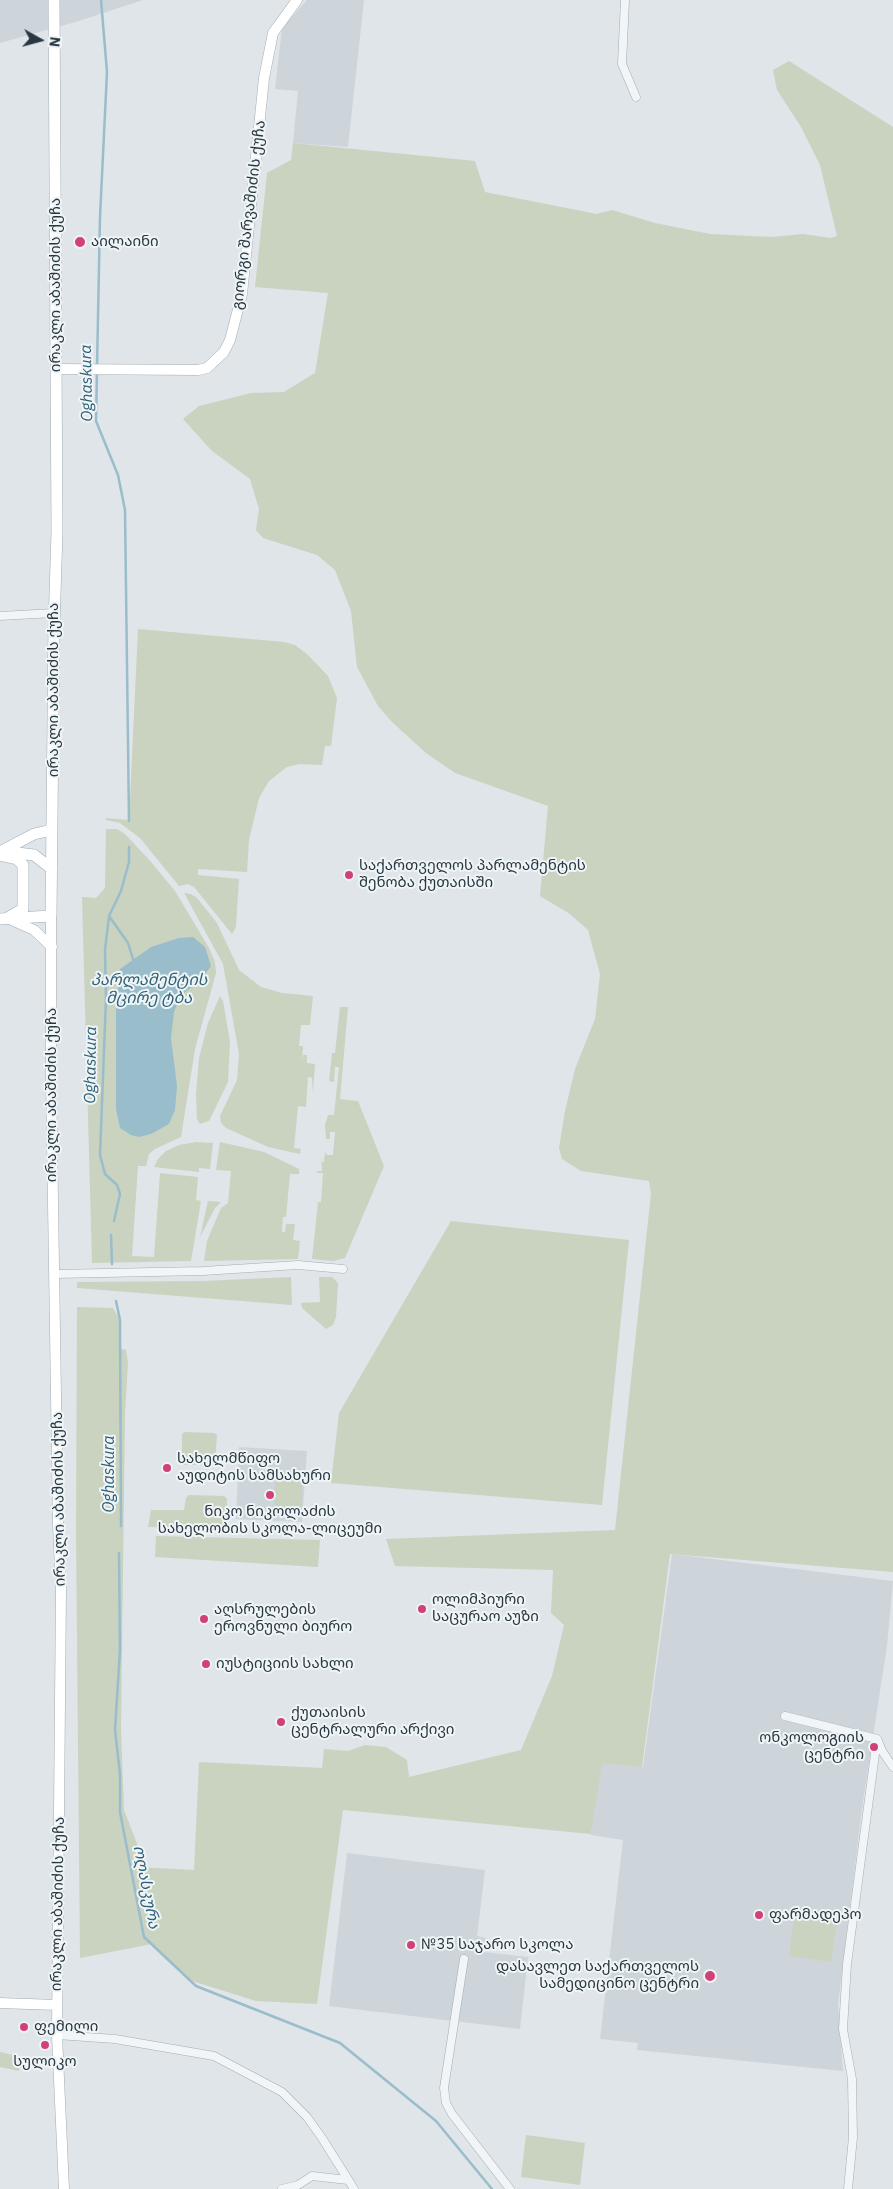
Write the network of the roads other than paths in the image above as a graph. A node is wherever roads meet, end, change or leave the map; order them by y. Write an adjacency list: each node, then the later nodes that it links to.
1 (54, 0): 5 (main road, ირაკლი აბაშიძის ქუჩა)
2 (297, 0): 5 (main road, გიორგი შარვაშიძის ქუჩა)
3 (625, 0): 4 (street)
4 (636, 98)
5 (56, 369): 6 (main road, ირაკლი აბაშიძის ქუჩა)
6 (54, 613): 7 (street); 8 (main road, ირაკლი აბაშიძის ქუჩა)
7 (0, 616)
8 (52, 830): 9 (main road); 10 (main road, ირაკლი აბაშიძის ქუჩა)
9 (1, 853): 10 (main road); 12 (main road)
10 (52, 869): 11 (main road, ირაკლი აბაშიძის ქუჩა)
11 (51, 916): 12 (main road); 13 (main road, ირაკლი აბაშიძის ქუჩა)
12 (2, 918): 13 (main road)
13 (52, 946): 15 (main road, ირაკლი აბაშიძის ქუჩა)
14 (343, 1269): 15 (street)
15 (55, 1274): 21 (main road, ირაკლი აბაშიძის ქუჩა)
16 (785, 1716): 17 (street)
17 (877, 1739): 18 (street); 28 (street)
18 (893, 1766)
19 (464, 1959): 27 (street)
20 (0, 2003): 21 (main road)
21 (57, 2005): 22 (main road, ირაკლი აბაშიძის ქუჩა)
22 (57, 2035): 23 (street); 24 (main road, ირაკლი აბაშიძის ქუჩა)
23 (348, 2180): 25 (street); 26 (street)
24 (64, 2189)
25 (282, 2189)
26 (354, 2189)
27 (510, 2189)
28 (848, 2189)

